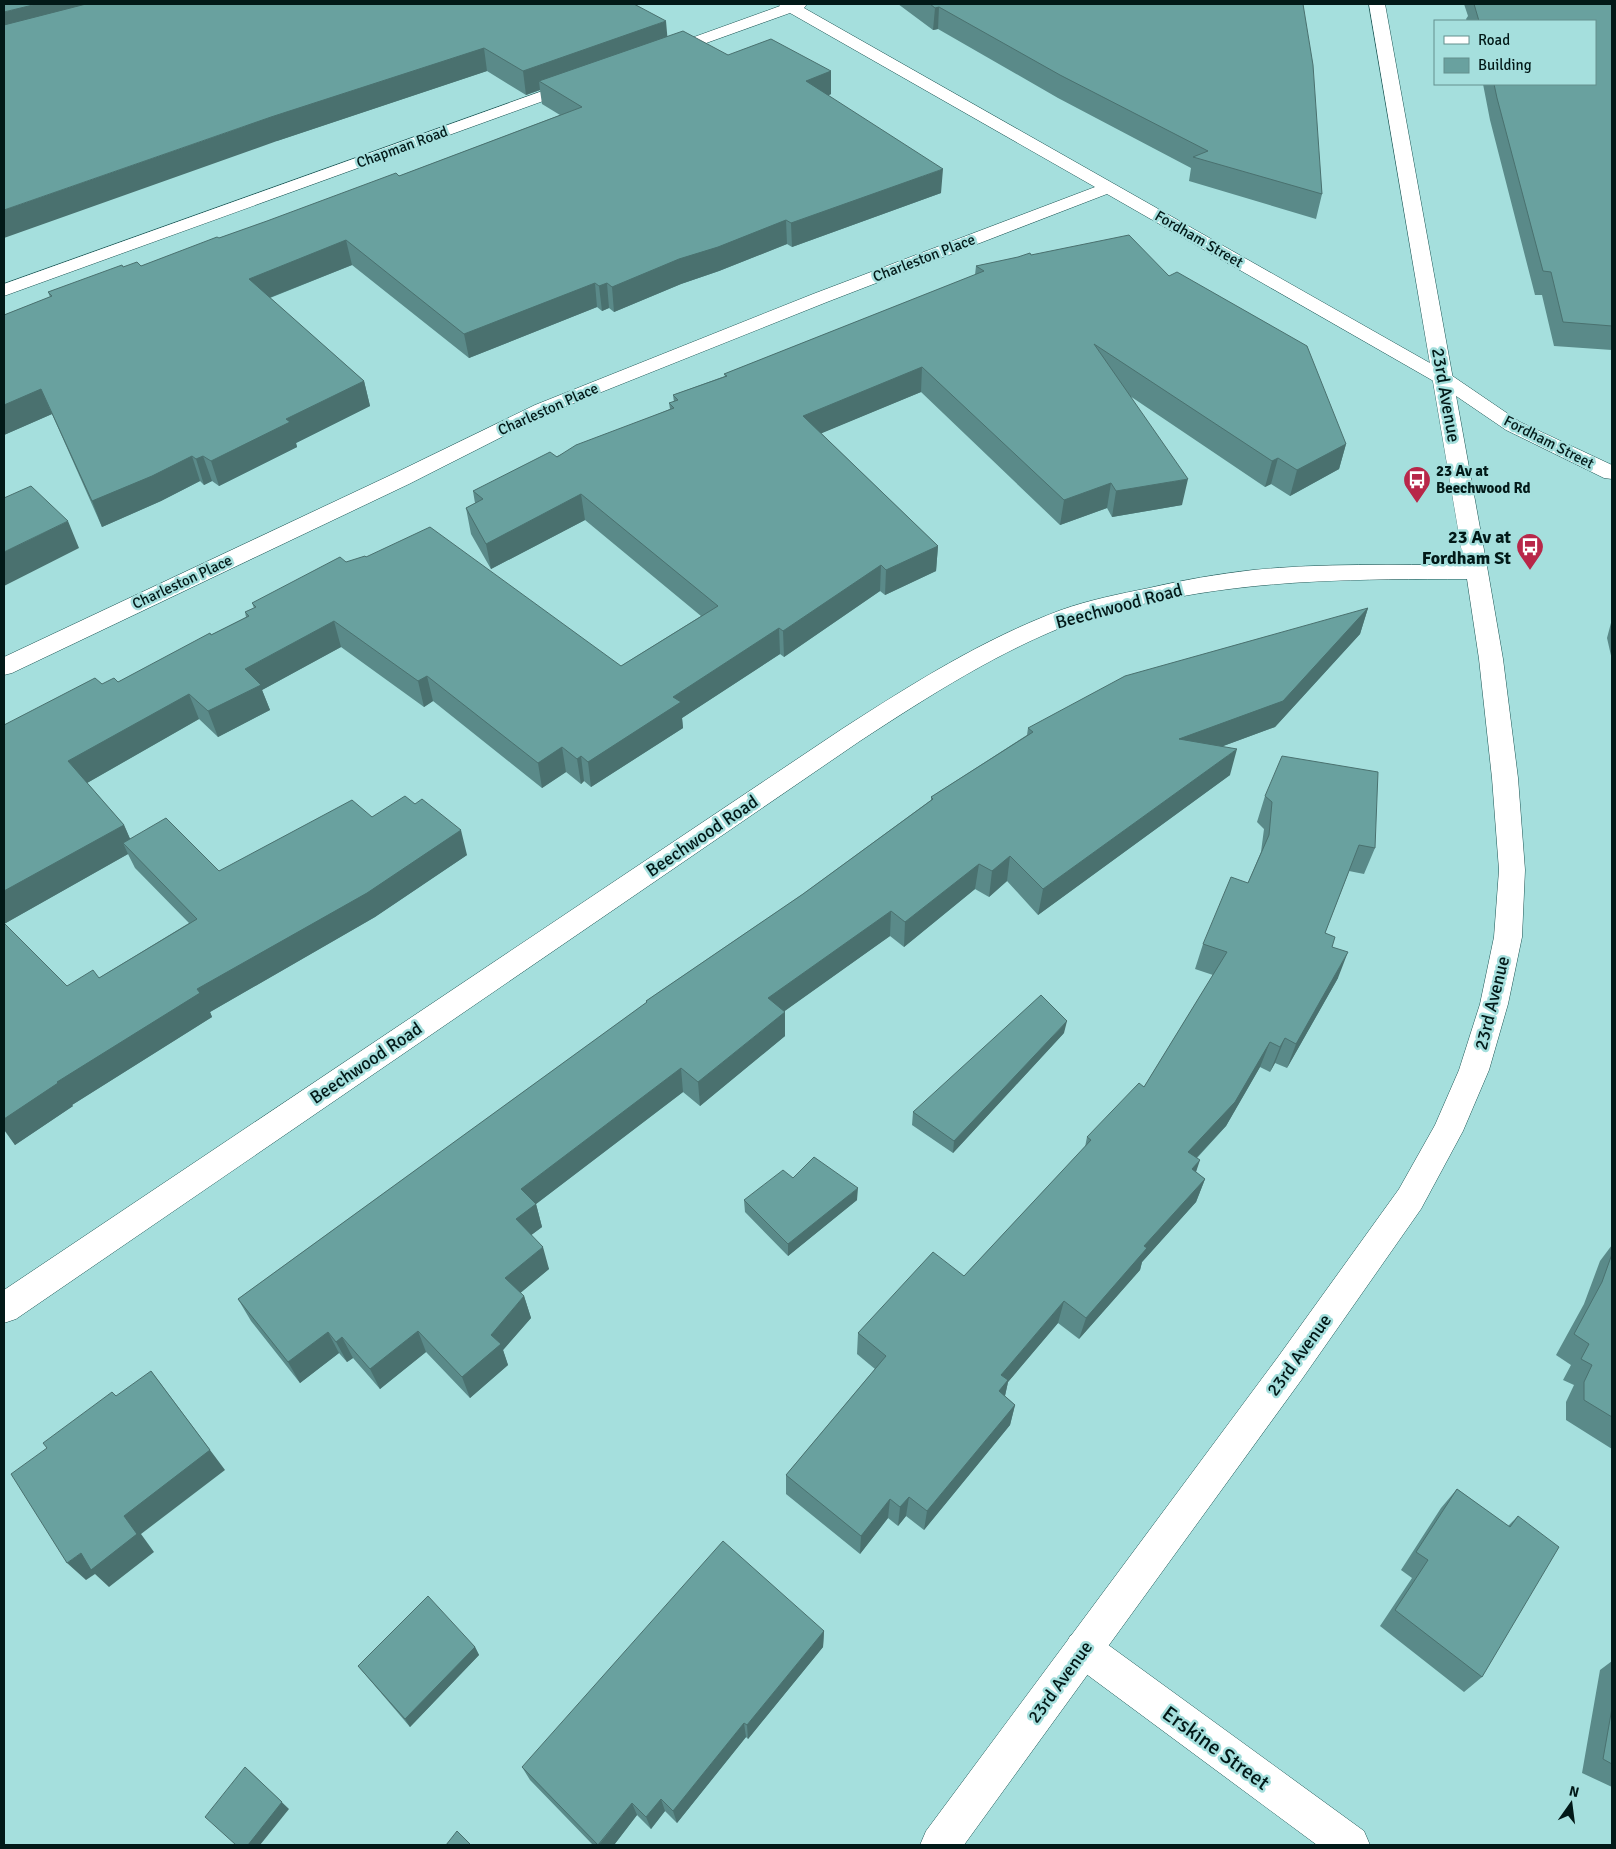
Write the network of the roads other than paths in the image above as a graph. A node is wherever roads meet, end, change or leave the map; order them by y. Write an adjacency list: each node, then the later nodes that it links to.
1 (1377, 4): 7 (street, 23rd Avenue)
2 (792, 5): 3 (street); 5 (street, Fordham Street)
3 (651, 58)
4 (594, 78): 6 (street, Chapman Road)
5 (1108, 188): 7 (street, Fordham Street); 10 (street, Charleston Place)
6 (4, 290)
7 (1444, 378): 8 (street, Fordham Street); 9 (street, 23rd Avenue)
8 (1612, 473)
9 (1477, 572): 11 (street, Beechwood Road); 12 (street, 23rd Avenue)
10 (4, 667)
11 (4, 1308)
12 (1083, 1650): 13 (street, 23rd Avenue); 14 (street, Erskine Street)
13 (940, 1845)
14 (1350, 1845)

